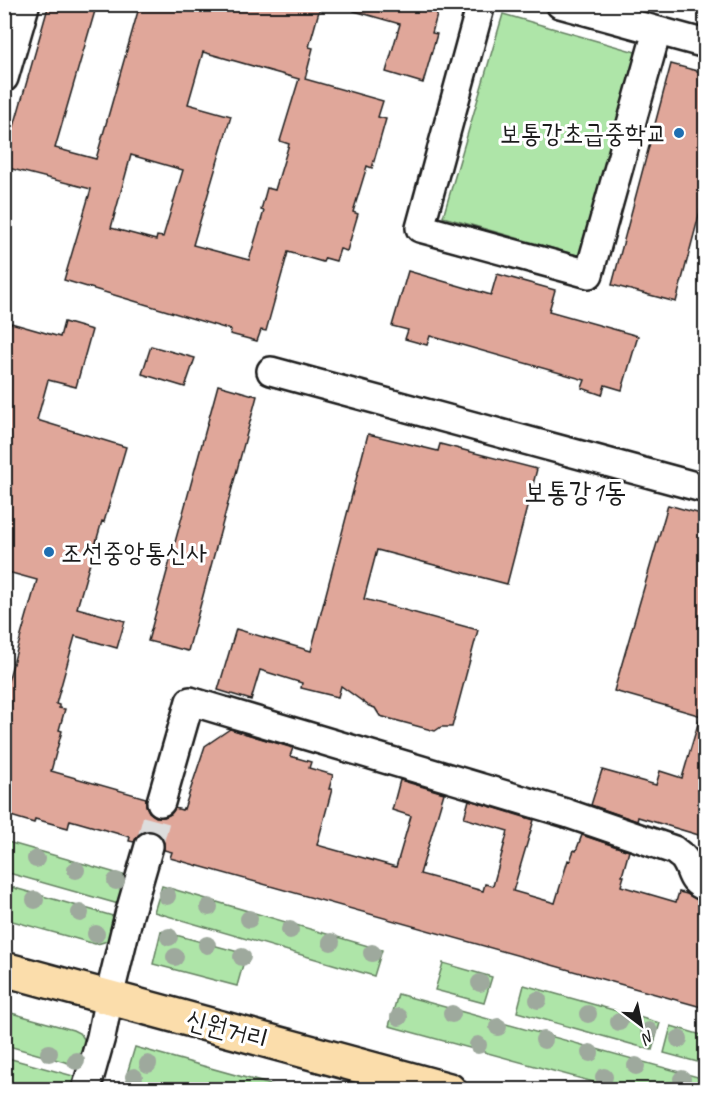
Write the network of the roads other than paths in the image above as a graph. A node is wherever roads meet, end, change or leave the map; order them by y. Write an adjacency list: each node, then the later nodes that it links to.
1 (21, 4): 7 (street)
2 (482, 4): 5 (street)
3 (560, 4): 4 (street)
4 (595, 9): 5 (street)
5 (657, 31): 6 (street)
6 (705, 44)
7 (4, 78)
8 (271, 371): 9 (street)
9 (705, 489)
10 (161, 802): 12 (street)
11 (149, 846): 14 (street)
12 (705, 887)
13 (4, 969): 14 (main road, 신원거리)
14 (109, 997): 15 (street); 16 (main road, 신원거리)
15 (86, 1089)
16 (449, 1089)

